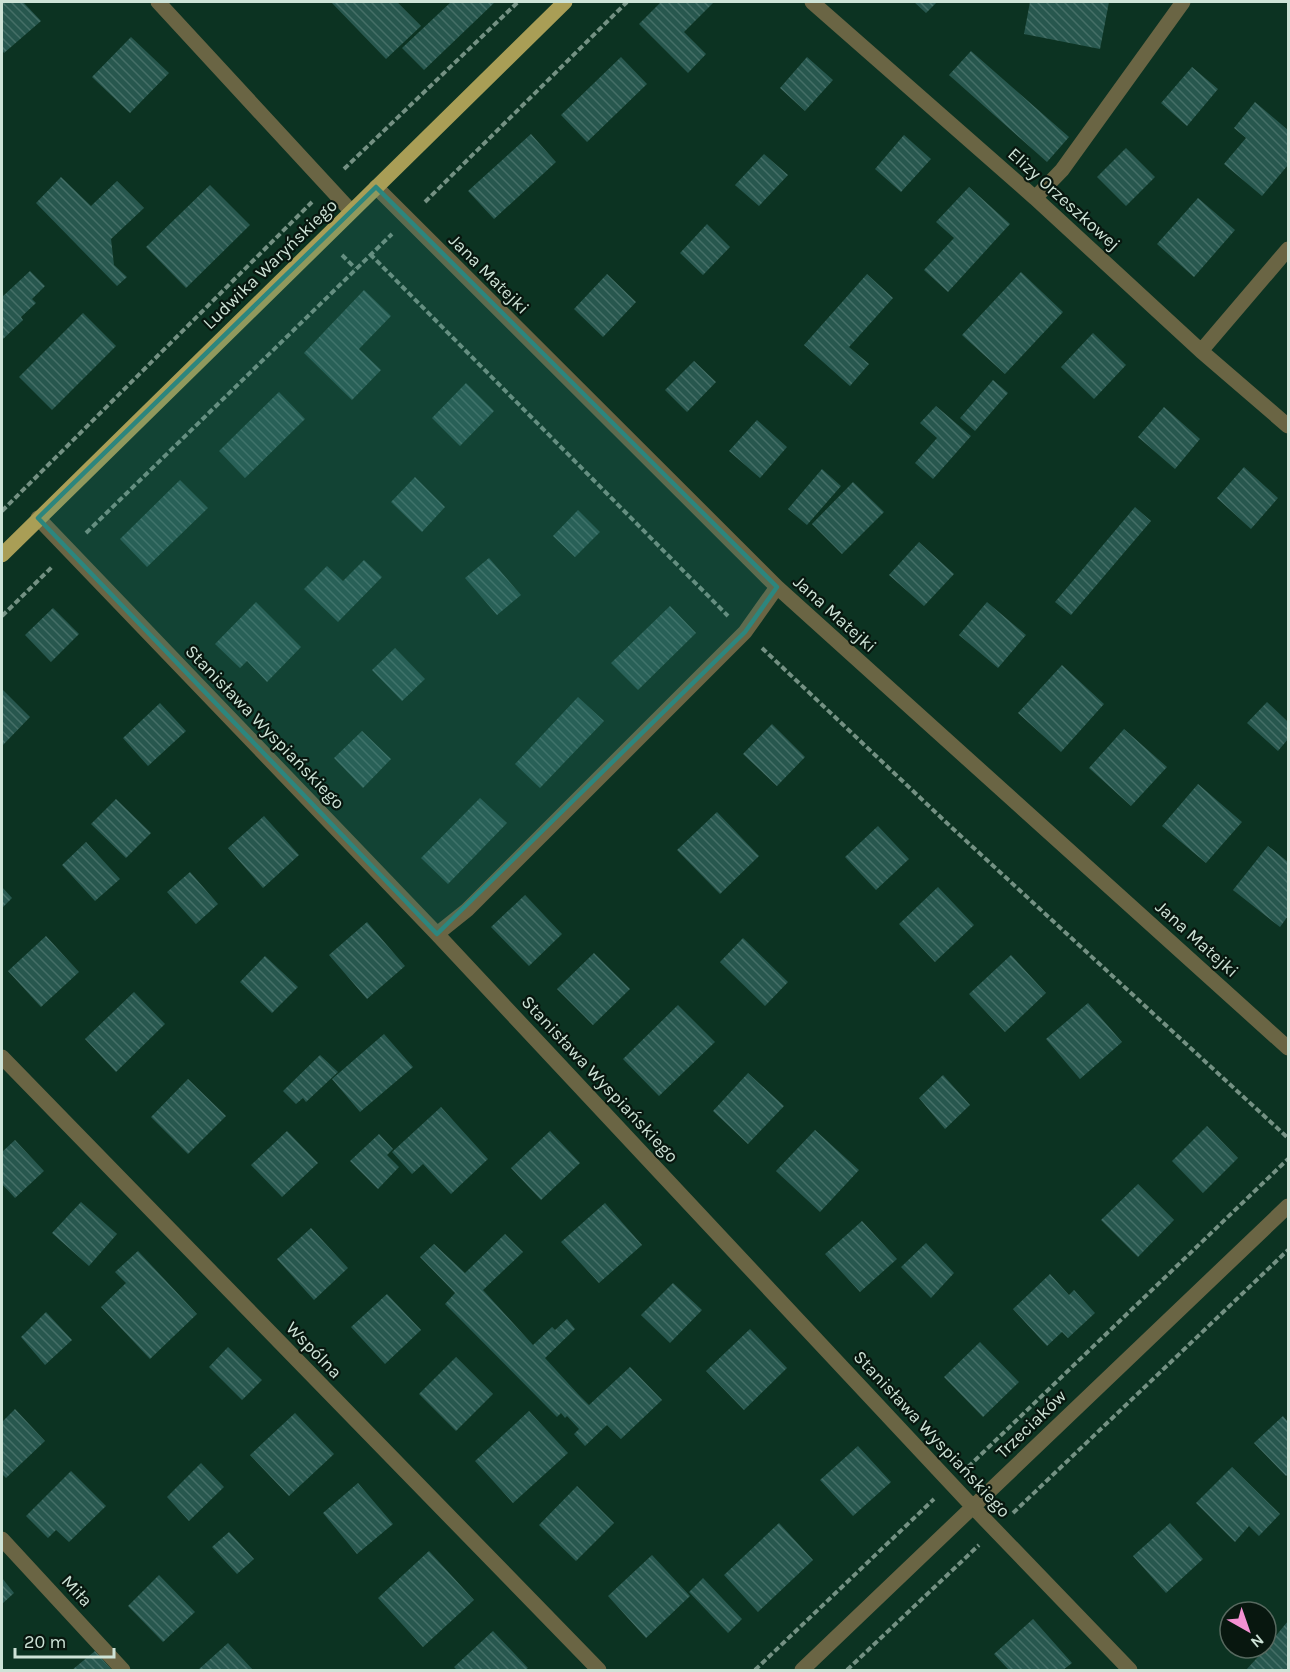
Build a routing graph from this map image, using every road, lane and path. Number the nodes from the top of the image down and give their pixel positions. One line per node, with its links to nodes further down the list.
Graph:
1 (158, 2): 7 (street)
2 (518, 2): 7 (path)
3 (565, 2): 8 (main road, Ludwika Waryńskiego)
4 (627, 2): 11 (path)
5 (812, 2): 9 (street, Elizy Orzeszkowej)
6 (1183, 2): 9 (street)
7 (327, 185): 10 (street); 16 (path)
8 (376, 187): 10 (main road, Ludwika Waryńskiego); 11 (street, Jana Matejki)
9 (1035, 198): 14 (street, Elizy Orzeszkowej)
10 (351, 211): 17 (main road, Ludwika Waryńskiego)
11 (407, 220): 13 (path); 20 (street, Jana Matejki)
12 (1288, 249): 14 (street)
13 (370, 254): 18 (path); 22 (path)
14 (1201, 351): 15 (street, Elizy Orzeszkowej)
15 (1288, 426)
16 (2, 511)
17 (38, 518): 18 (street, Stanisława Wyspiańskiego); 19 (main road, Ludwika Waryńskiego)
18 (69, 551): 21 (path); 23 (street, Stanisława Wyspiańskiego)
19 (2, 555)
20 (777, 587): 22 (street); 24 (street, Jana Matejki)
21 (2, 616)
22 (745, 632): 23 (street); 26 (path)
23 (437, 934): 30 (street, Stanisława Wyspiańskiego)
24 (1288, 1048)
25 (2, 1057): 35 (street, Wspólna)
26 (1288, 1138)
27 (1288, 1160): 30 (path)
28 (1288, 1206): 31 (street, Trzeciaków)
29 (1288, 1250): 32 (path)
30 (951, 1483): 31 (street, Stanisława Wyspiańskiego); 36 (path)
31 (973, 1507): 32 (street, Stanisława Wyspiańskiego); 37 (street, Trzeciaków)
32 (995, 1530): 38 (path); 39 (street, Stanisława Wyspiańskiego)
33 (2, 1539): 34 (street, Miła)
34 (123, 1671)
35 (598, 1671)
36 (755, 1671)
37 (802, 1671)
38 (847, 1671)
39 (1130, 1671)

